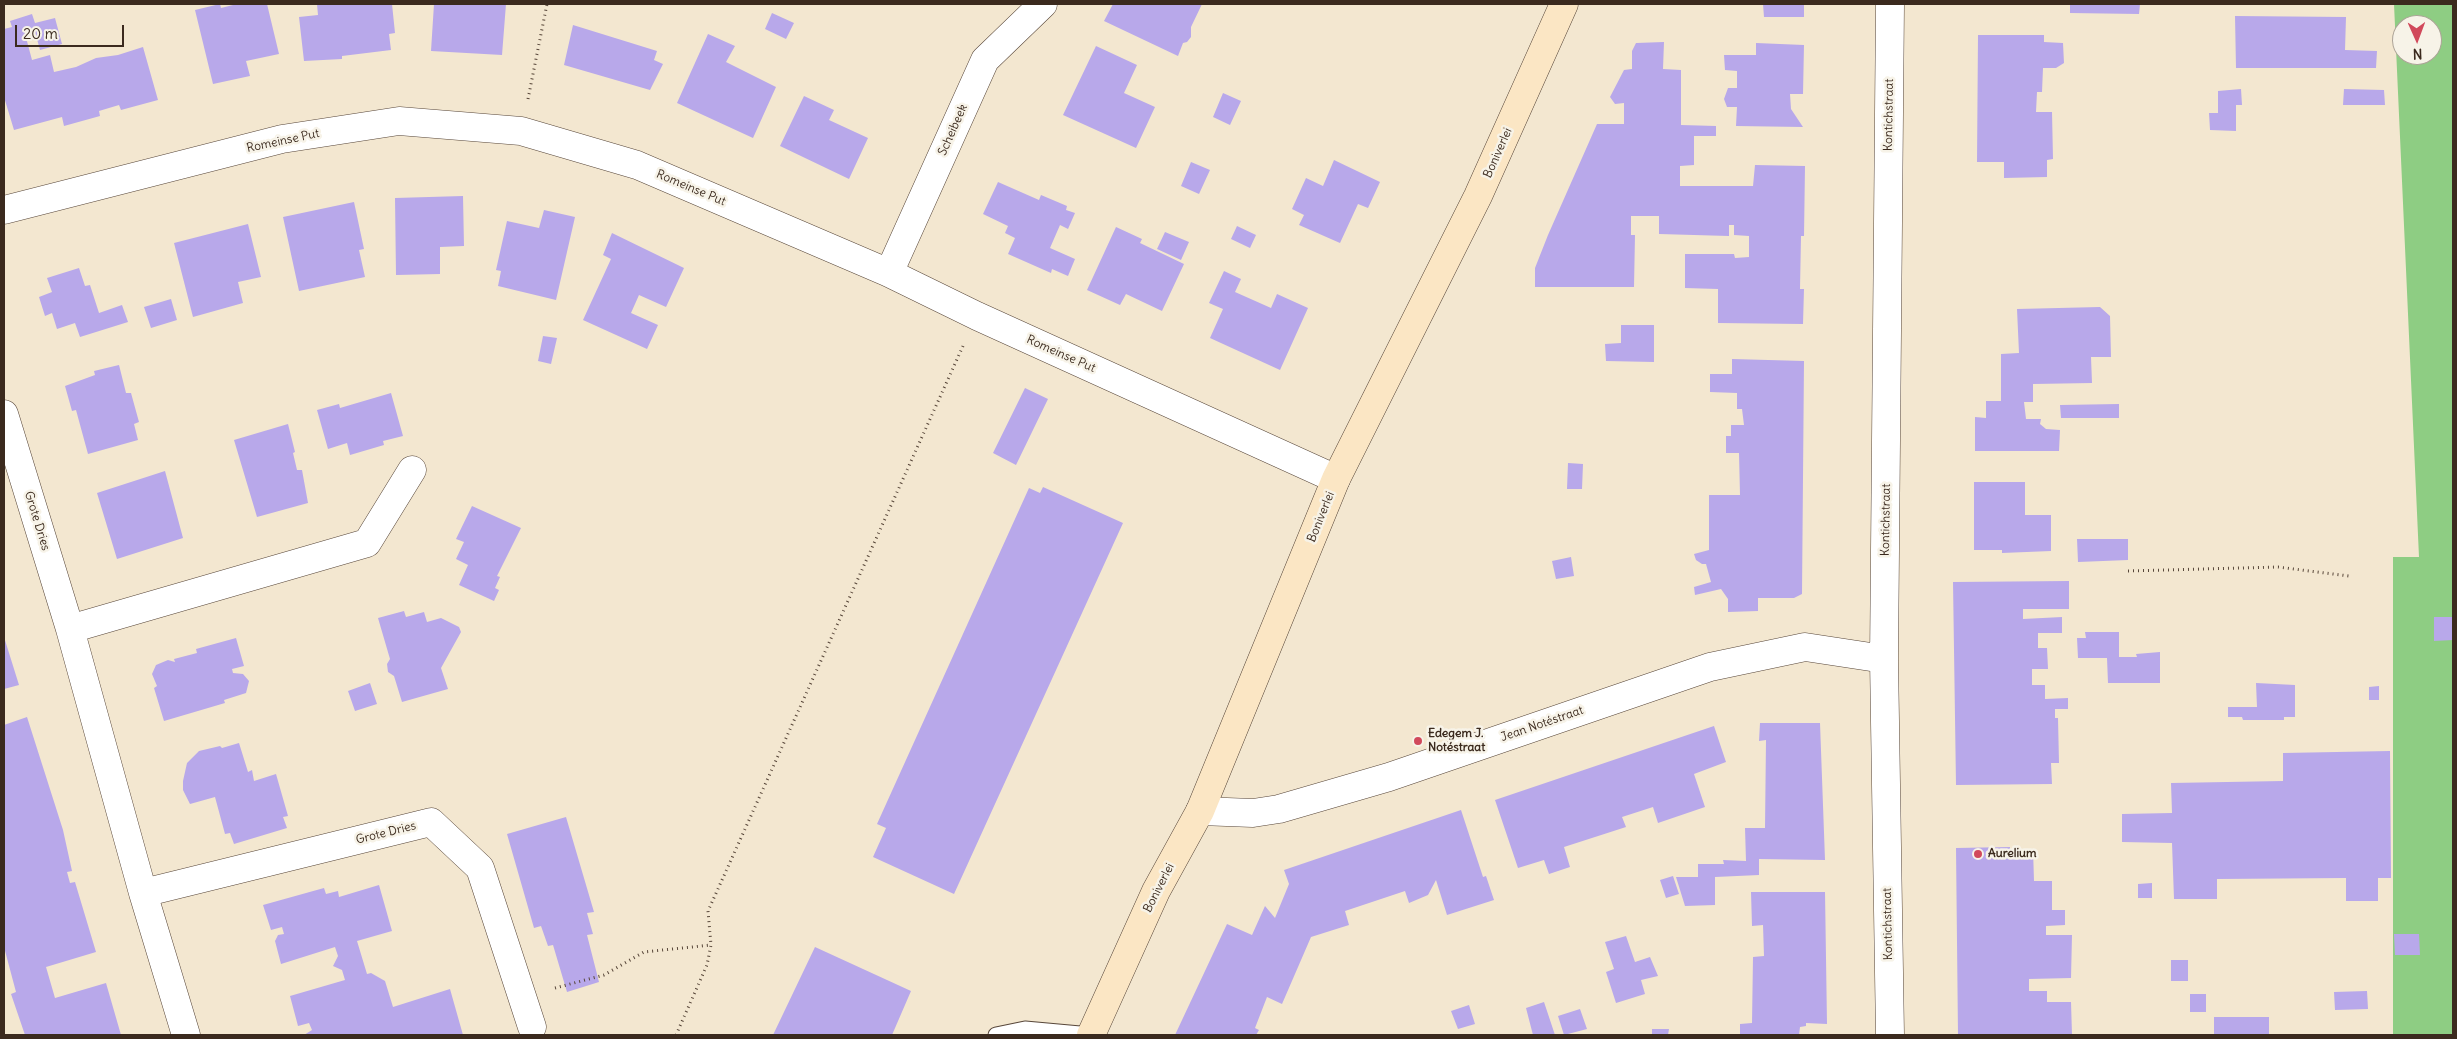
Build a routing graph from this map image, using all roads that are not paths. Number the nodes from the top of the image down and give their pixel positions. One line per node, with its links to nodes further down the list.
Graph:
1 (1043, 4): 5 (street, Scheibeek)
2 (1564, 4): 8 (main road, Boniverlei)
3 (1890, 4): 10 (street, Kontichstraat)
4 (4, 210): 5 (street, Romeinse Put)
5 (889, 274): 8 (street, Romeinse Put)
6 (4, 414): 9 (street, Grote Dries)
7 (412, 470): 9 (street)
8 (1336, 479): 11 (main road, Boniverlei)
9 (70, 629): 12 (street, Grote Dries)
10 (1884, 659): 11 (street, Jean Notéstraat); 17 (street, Kontichstraat)
11 (1200, 811): 16 (main road, Boniverlei)
12 (143, 894): 13 (street, Grote Dries); 14 (street, Grote Dries)
13 (532, 1026)
14 (186, 1035)
15 (996, 1035): 16 (lane)
16 (1091, 1035)
17 (1890, 1035)

